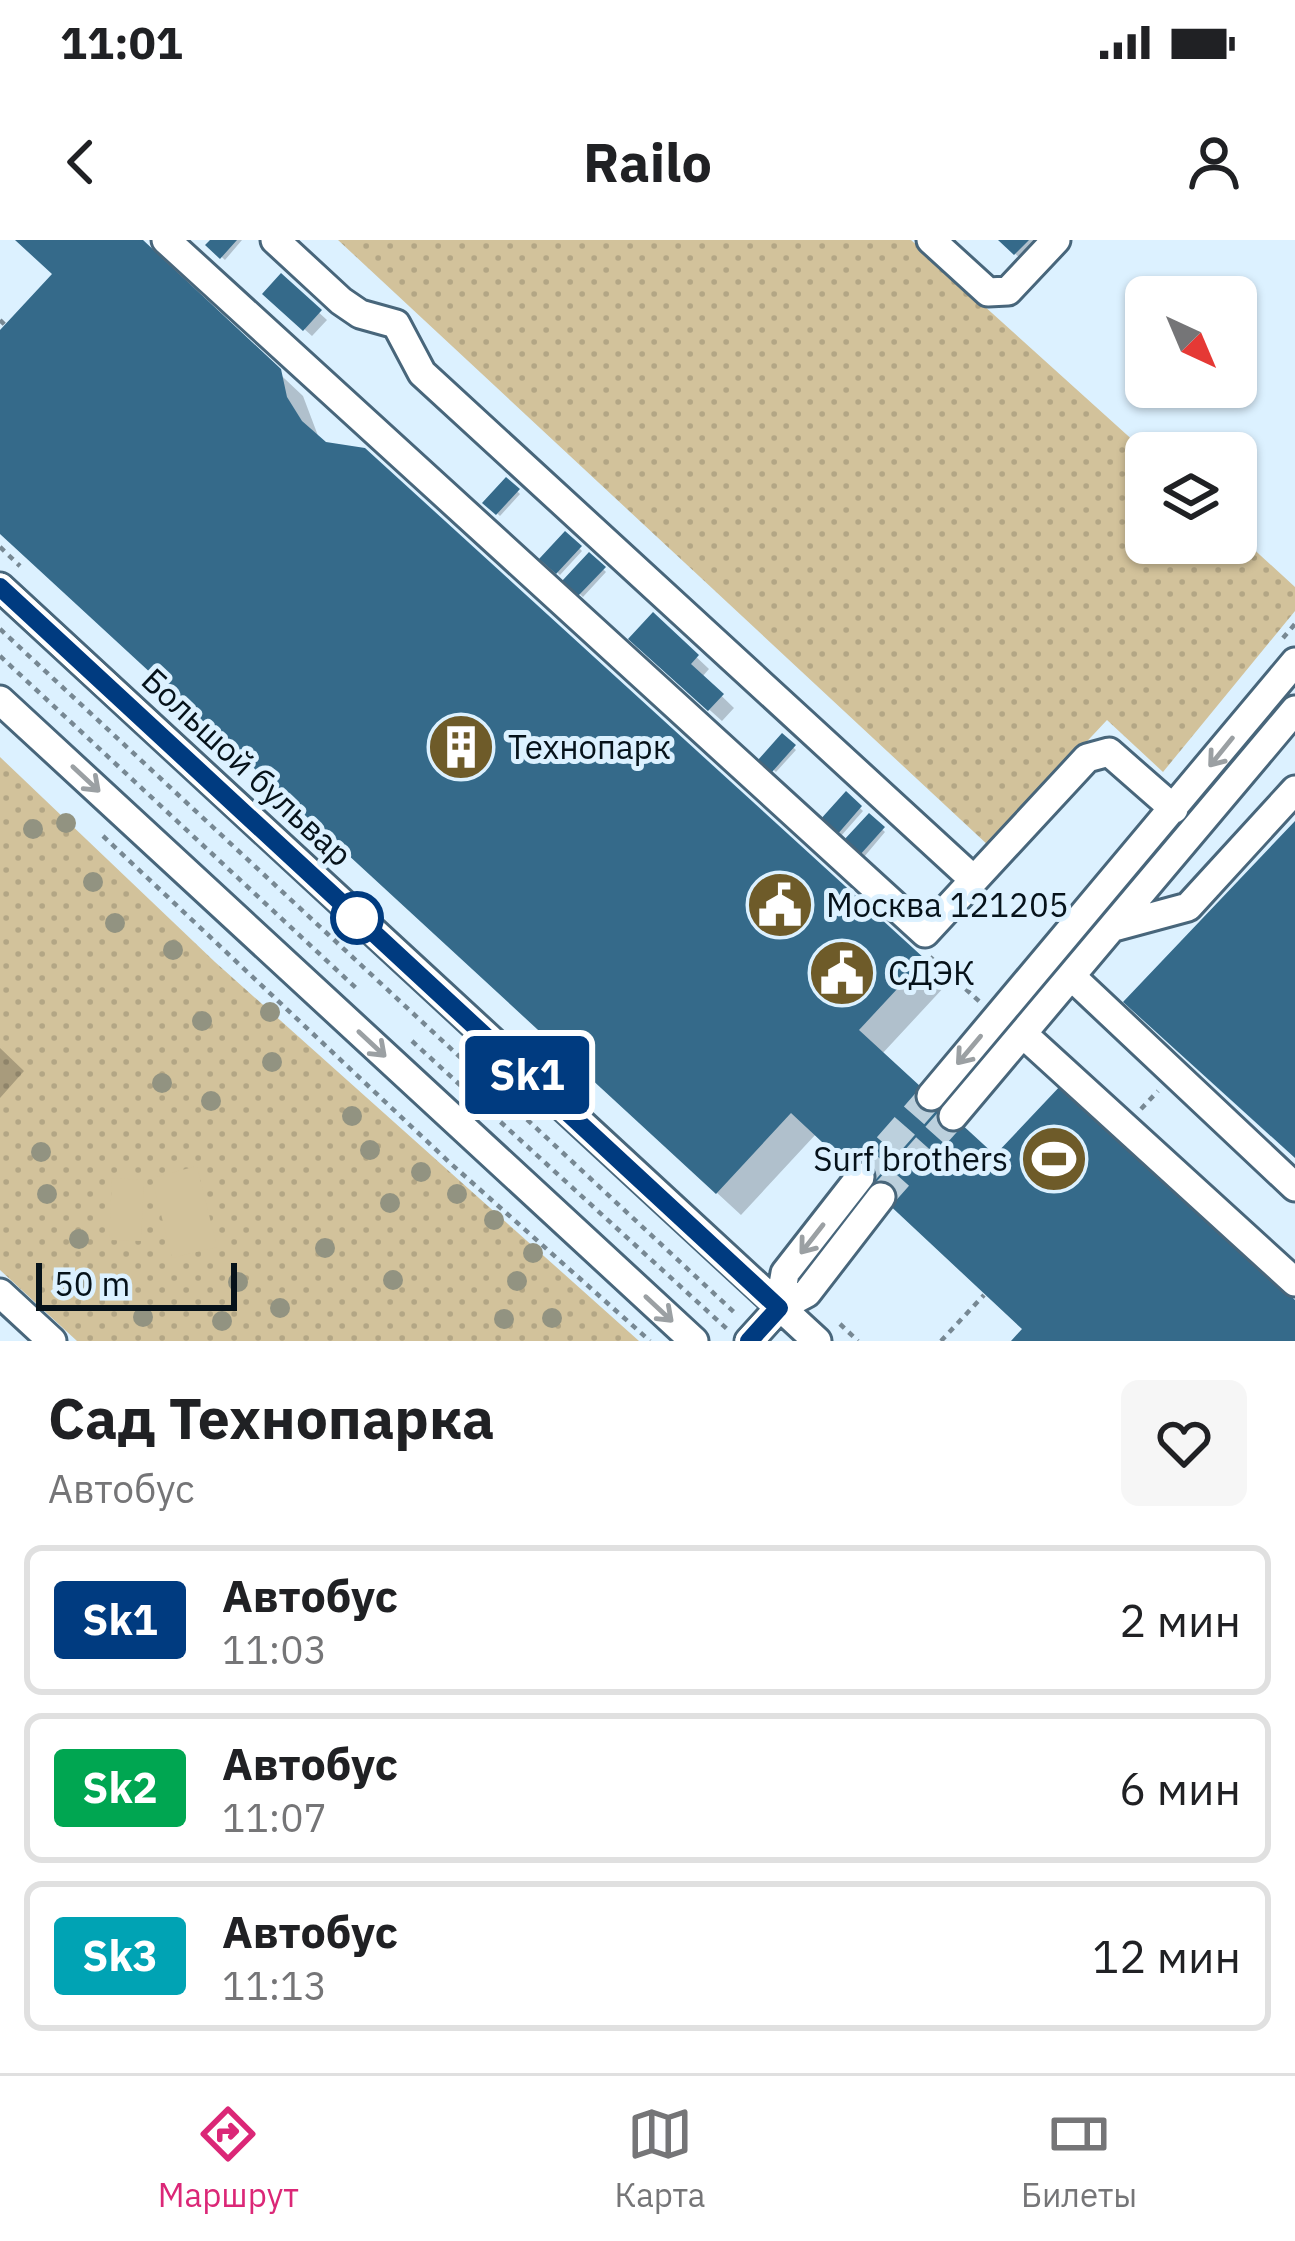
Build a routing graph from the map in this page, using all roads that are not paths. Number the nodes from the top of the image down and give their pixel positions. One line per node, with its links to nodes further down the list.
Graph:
1 (166, 240): 11 (street)
2 (274, 240): 11 (street)
3 (932, 240): 4 (street)
4 (1056, 240)
5 (0, 587): 21 (street, Большой бульвар)
6 (1295, 662): 10 (street, one-way to 10)
7 (0, 700): 23 (street, one-way to 23)
8 (1295, 710): 12 (street)
9 (1295, 790): 12 (street)
10 (1174, 809): 11 (street); 15 (street, one-way to 15)
11 (974, 880)
12 (1114, 927): 13 (street)
13 (1071, 976): 14 (street); 18 (street)
14 (1024, 1034): 16 (street); 19 (street)
15 (931, 1096)
16 (952, 1116)
17 (871, 1187): 21 (street)
18 (1295, 1187)
19 (1295, 1282)
20 (0, 1293): 24 (street)
21 (779, 1308): 22 (street); 25 (street, Большой бульвар)
22 (746, 1335)
23 (692, 1340)
24 (52, 1341)
25 (817, 1341)

